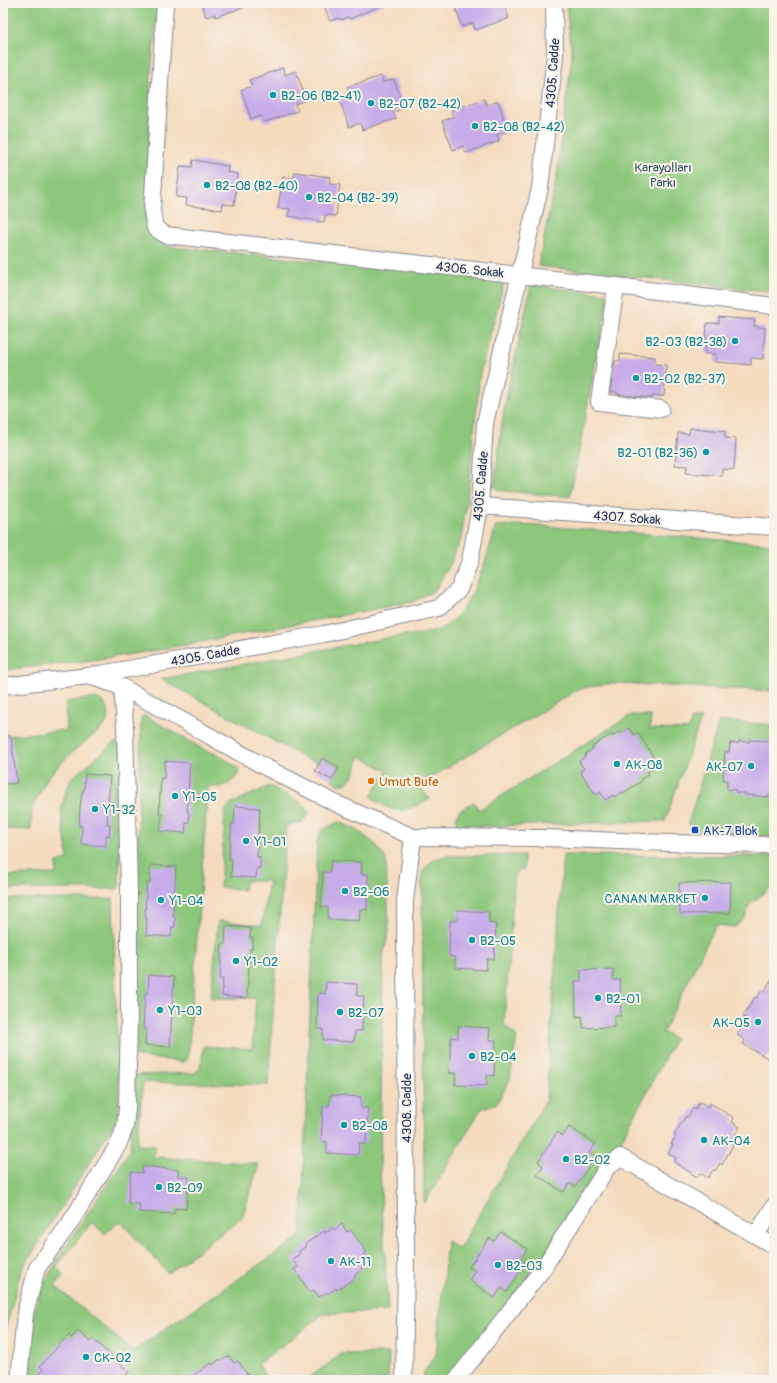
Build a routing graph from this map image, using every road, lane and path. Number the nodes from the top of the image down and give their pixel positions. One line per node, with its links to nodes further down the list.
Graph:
1 (165, 3): 3 (street, 4306. Sokak)
2 (554, 3): 3 (street, 4305. Cadde)
3 (519, 275): 4 (street, 4306. Sokak); 7 (street, 4305. Cadde)
4 (616, 286): 5 (street, 4306. Sokak); 6 (street)
5 (774, 306)
6 (661, 409)
7 (480, 506): 8 (street, 4307. Sokak); 9 (street, 4305. Cadde)
8 (774, 527)
9 (89, 676): 10 (street, 4305. Cadde); 11 (street)
10 (3, 686)
11 (122, 687): 12 (street); 17 (street)
12 (413, 837): 13 (street); 18 (street, 4308. Cadde)
13 (774, 845)
14 (774, 1206): 15 (street)
15 (756, 1235): 16 (street); 19 (street)
16 (774, 1246)
17 (19, 1380)
18 (404, 1380)
19 (456, 1380)

